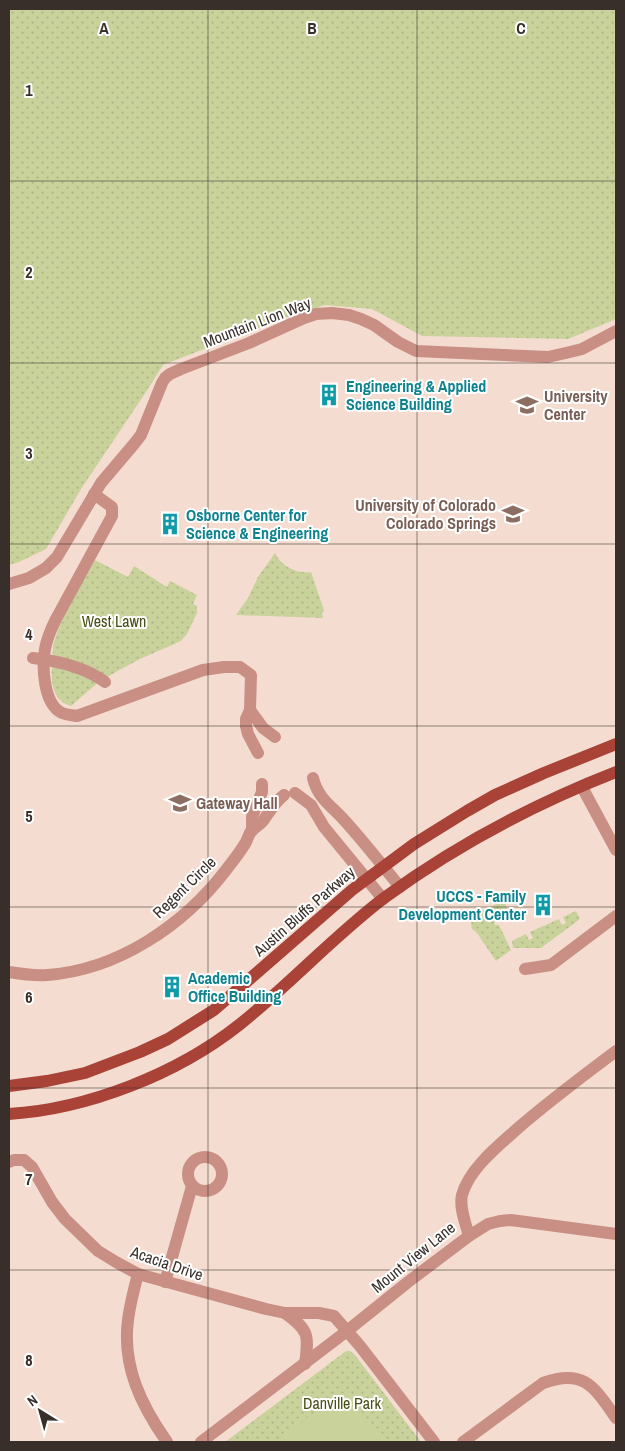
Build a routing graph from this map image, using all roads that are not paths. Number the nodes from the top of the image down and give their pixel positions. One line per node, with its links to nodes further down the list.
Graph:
1 (616, 331): 2 (street, Mountain Lion Way)
2 (94, 494): 3 (street, Mountain Lion Way); 4 (street)
3 (9, 584)
4 (39, 659): 5 (street); 6 (street)
5 (105, 682)
6 (250, 710): 7 (street); 9 (street)
7 (275, 737)
8 (616, 744): 16 (main road, Austin Bluffs Parkway)
9 (258, 753)
10 (616, 772): 13 (main road)
11 (313, 778): 16 (street)
12 (262, 784): 14 (street, Regent Circle)
13 (582, 786): 15 (street); 18 (main road)
14 (252, 831): 17 (street, Regent Circle); 22 (street, Regent Circle)
15 (616, 850)
16 (383, 866): 17 (main road, Austin Bluffs Parkway); 18 (street)
17 (367, 878): 19 (street, Regent Circle); 24 (main road, Austin Bluffs Parkway)
18 (400, 887): 19 (main road)
19 (383, 899): 25 (main road)
20 (616, 916): 21 (street)
21 (524, 969)
22 (9, 972)
23 (616, 1051): 29 (street, Mount View Lane)
24 (9, 1086)
25 (9, 1114)
26 (9, 1162): 30 (street, Acacia Drive)
27 (192, 1186): 31 (street)
28 (616, 1234): 29 (street)
29 (469, 1236): 33 (street, Mount View Lane)
30 (138, 1274): 31 (street, Acacia Drive); 36 (street)
31 (165, 1282): 32 (street, Acacia Drive)
32 (285, 1313): 33 (street, Acacia Drive); 34 (street, Acacia Drive)
33 (348, 1331): 34 (street, Mount View Lane); 38 (street, Acacia Drive)
34 (305, 1364): 37 (street, Mount View Lane)
35 (616, 1418): 39 (street)
36 (167, 1442)
37 (201, 1442)
38 (434, 1442)
39 (463, 1442)

